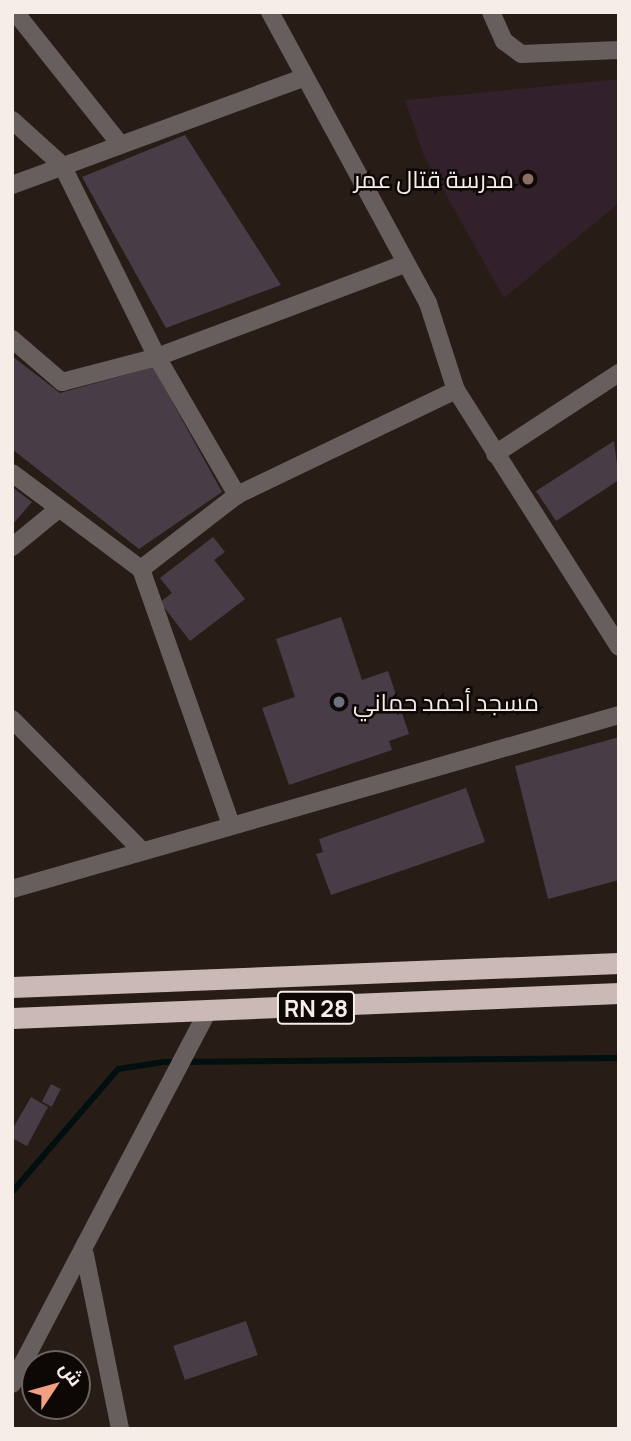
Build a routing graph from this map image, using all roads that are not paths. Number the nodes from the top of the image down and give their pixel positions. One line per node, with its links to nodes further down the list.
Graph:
1 (15, 12): 7 (street)
2 (270, 12): 5 (street)
3 (491, 12): 4 (street)
4 (619, 50)
5 (305, 77): 7 (street); 10 (street)
6 (12, 120): 8 (street)
7 (120, 144): 8 (street)
8 (62, 165): 9 (street); 12 (street)
9 (12, 185)
10 (405, 264): 12 (street); 14 (street)
11 (12, 339): 12 (street)
12 (157, 357): 17 (street)
13 (619, 373): 15 (street)
14 (457, 390): 15 (street); 17 (street)
15 (495, 454): 21 (street)
16 (12, 473): 18 (street)
17 (237, 495): 20 (street)
18 (57, 510): 19 (street); 20 (street)
19 (12, 547)
20 (141, 569): 24 (street)
21 (619, 647)
22 (619, 715): 24 (street)
23 (12, 719): 25 (street)
24 (231, 824): 25 (street)
25 (141, 850): 26 (street)
26 (12, 889)
27 (619, 963): 28 (highway, RN 28)
28 (12, 987)
29 (619, 993): 30 (highway, RN 28)
30 (208, 1011): 31 (highway, RN 28); 32 (street)
31 (12, 1018)
32 (85, 1255): 33 (street); 34 (street)
33 (12, 1384)
34 (120, 1429)

